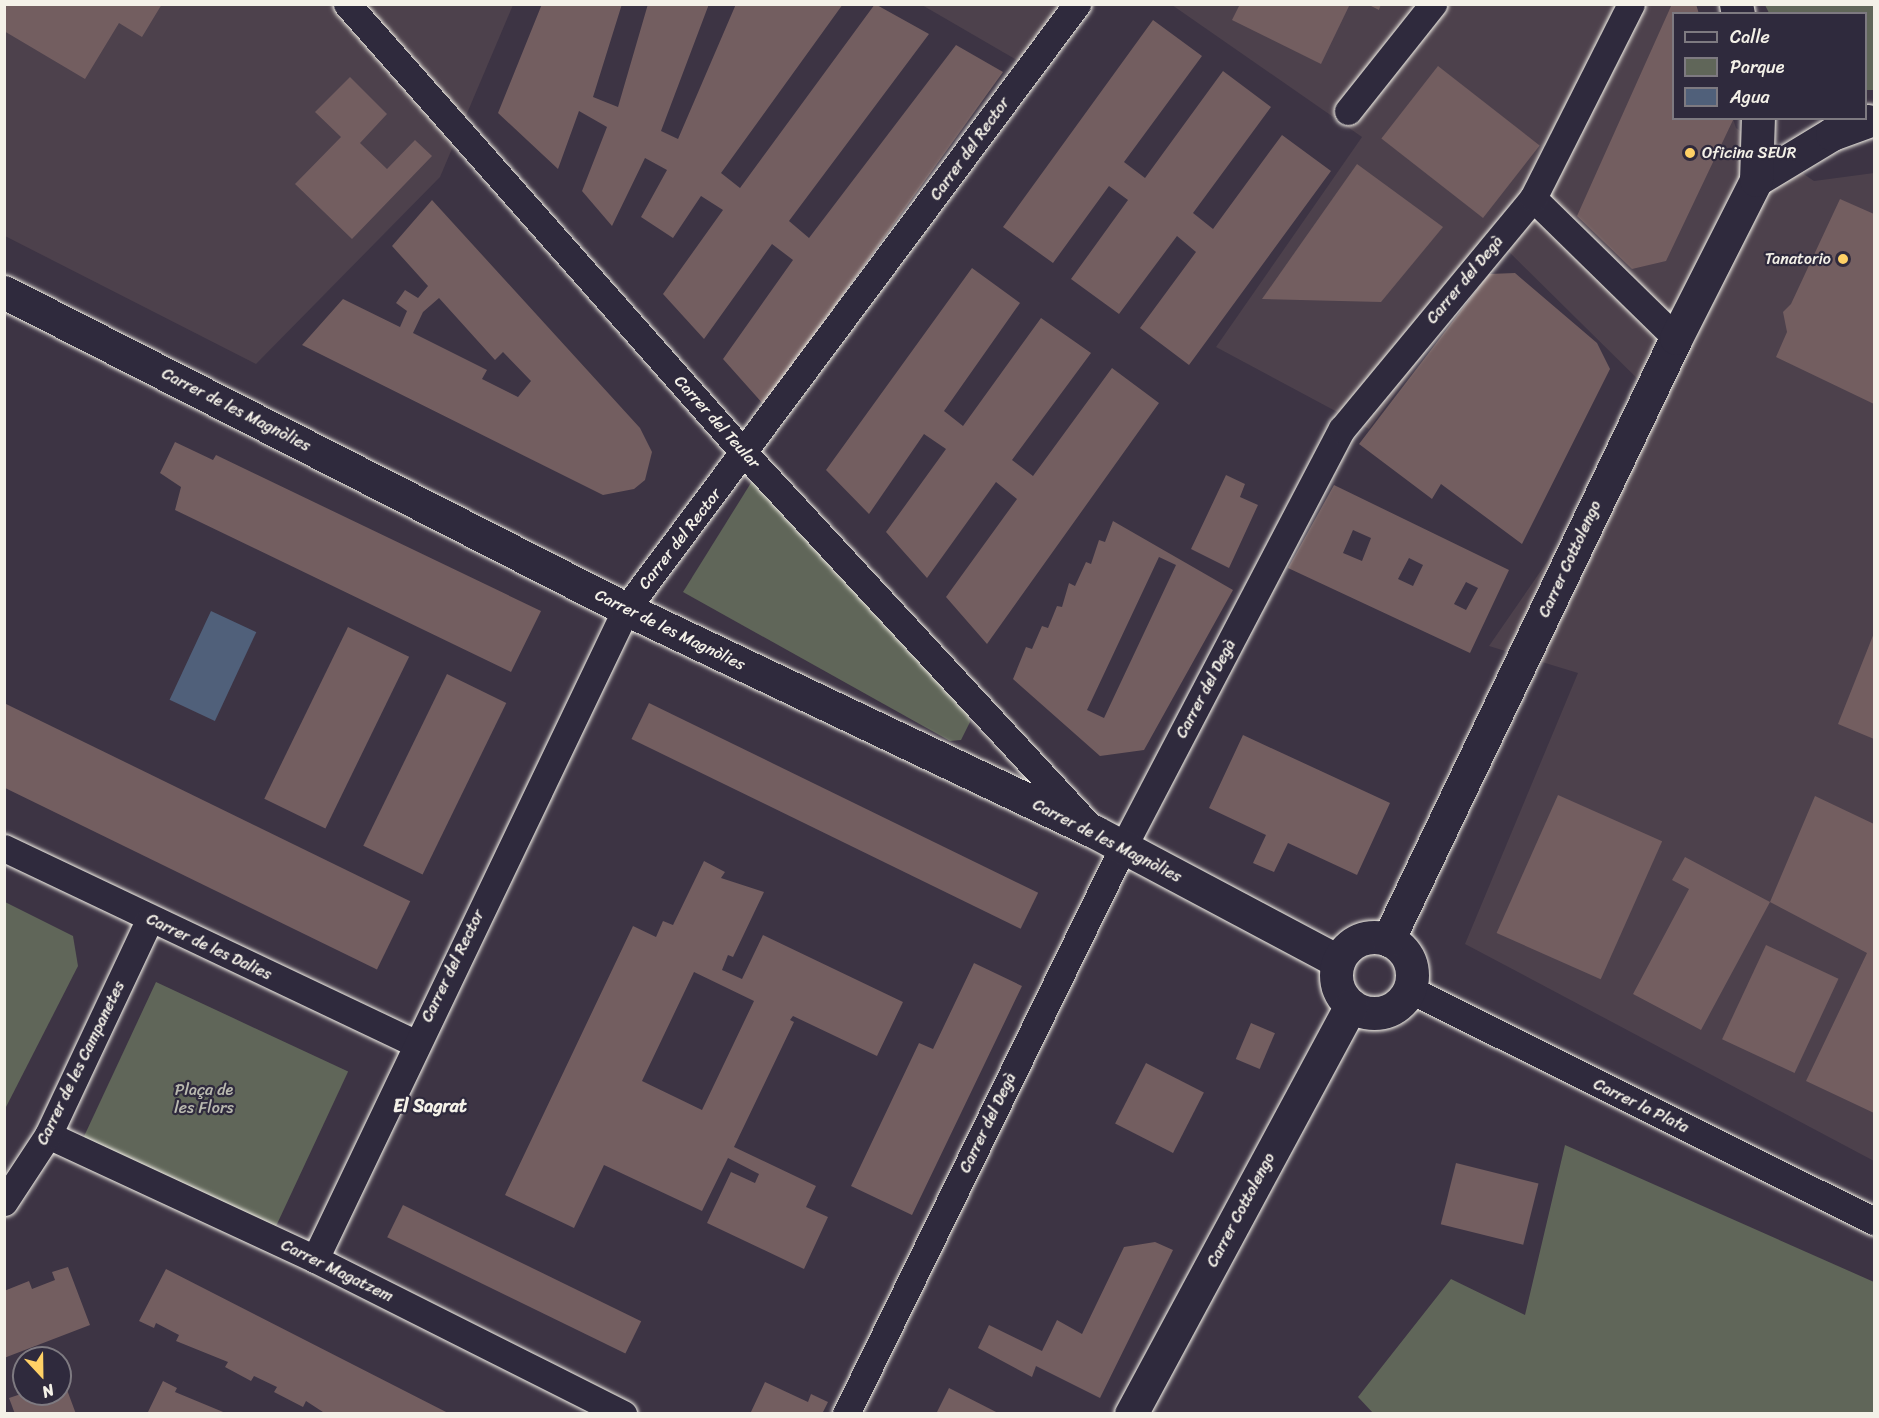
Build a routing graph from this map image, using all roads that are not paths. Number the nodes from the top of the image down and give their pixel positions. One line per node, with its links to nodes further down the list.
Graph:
1 (347, 4): 12 (street, Carrer del Teular)
2 (1077, 4): 12 (street, Carrer del Rector)
3 (1433, 4): 5 (street)
4 (1631, 4): 9 (street, Carrer del Degà)
5 (1348, 111)
6 (1758, 120): 8 (street)
7 (1862, 120): 8 (street)
8 (1756, 180): 11 (street, Carrer Cottolengo)
9 (1533, 198): 11 (street); 16 (street, Carrer del Degà)
10 (4, 292): 13 (street, Carrer de les Magnòlies)
11 (1676, 338): 18 (street, Carrer Cottolengo)
12 (745, 454): 13 (street, Carrer del Rector); 14 (street, Carrer del Teular)
13 (626, 609): 14 (street, Carrer de les Magnòlies); 22 (street, Carrer del Rector)
14 (1095, 832): 16 (street, Carrer de les Magnòlies)
15 (4, 848): 17 (street, Carrer de les Dalies)
16 (1122, 849): 19 (street, Carrer de les Magnòlies); 28 (street, Carrer del Degà)
17 (149, 920): 22 (street, Carrer de les Dalies); 23 (street, Carrer de les Campanetes)
18 (1388, 940): 19 (street); 20 (street)
19 (1338, 961): 21 (street)
20 (1409, 989): 21 (street); 25 (street, Carrer la Plata)
21 (1351, 1006): 29 (street, Carrer Cottolengo)
22 (415, 1043): 26 (street, Carrer del Rector)
23 (48, 1135): 24 (street, Carrer de les Campanetes); 26 (street, Carrer Magatzem)
24 (4, 1202)
25 (1875, 1221)
26 (315, 1259): 27 (street, Carrer Magatzem)
27 (623, 1413)
28 (846, 1413)
29 (1131, 1413)

